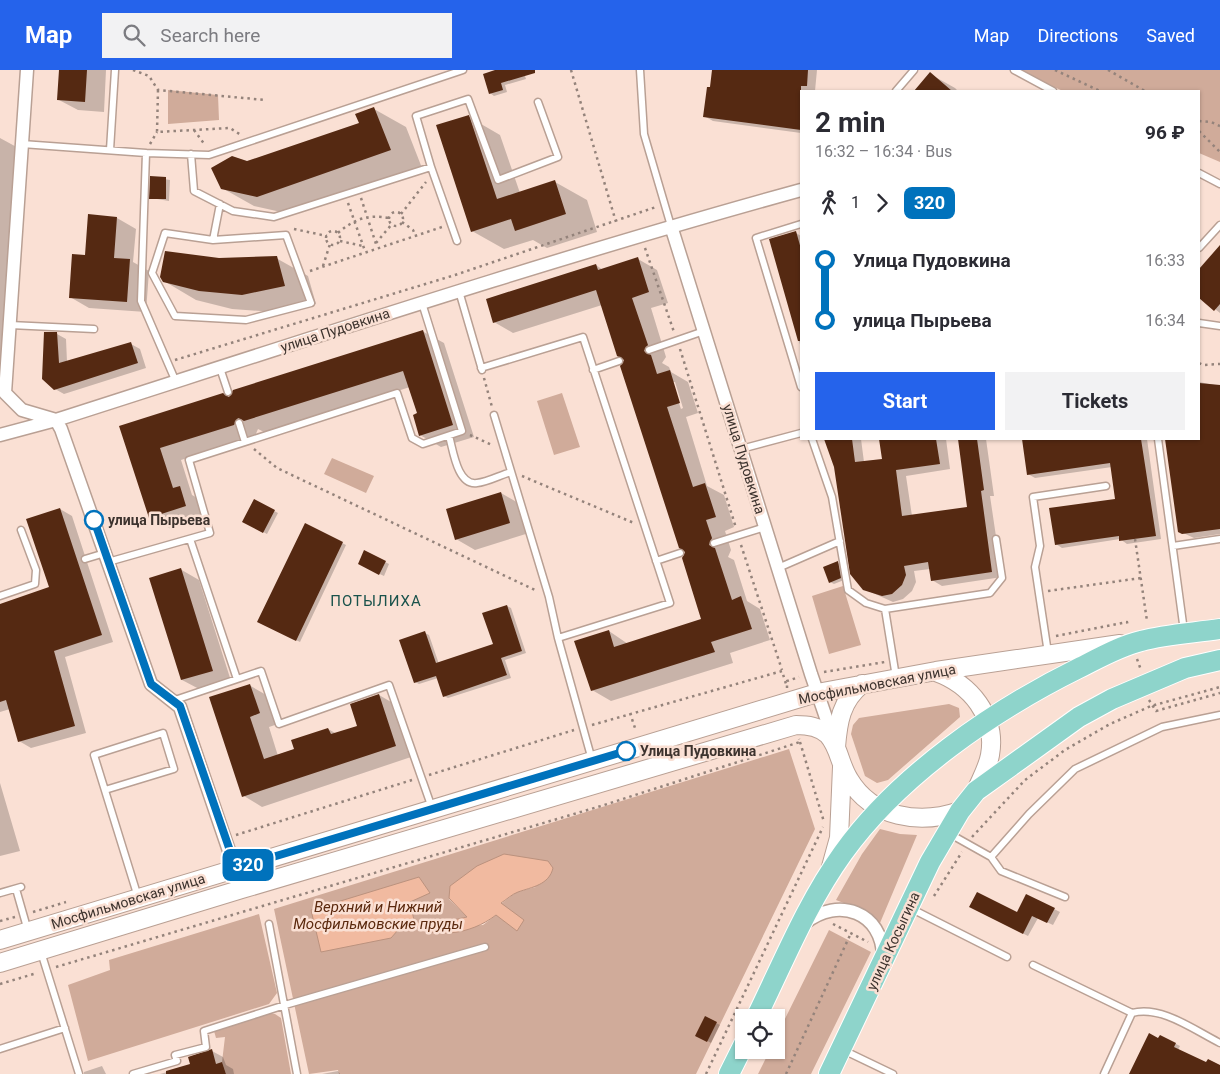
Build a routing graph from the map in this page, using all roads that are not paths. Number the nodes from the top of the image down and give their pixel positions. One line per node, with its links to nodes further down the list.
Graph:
1 (27, 70): 10 (street)
2 (115, 70): 11 (lane)
3 (463, 70): 13 (lane)
4 (640, 70): 21 (lane)
5 (914, 70): 7 (lane)
6 (1014, 70): 8 (lane)
7 (897, 90)
8 (1050, 90)
9 (538, 102): 14 (lane)
10 (22, 144): 11 (lane); 28 (street)
11 (110, 150): 12 (lane)
12 (146, 153): 13 (lane); 37 (lane)
13 (191, 154): 18 (lane)
14 (431, 167): 18 (lane); 23 (lane)
15 (1200, 174): 16 (lane)
16 (1220, 184)
17 (800, 190): 21 (street, улица Пудовкина)
18 (220, 204): 22 (lane)
19 (800, 224): 38 (lane)
20 (1220, 225): 24 (lane)
21 (671, 226): 25 (street, улица Пудовкина); 31 (street, улица Пудовкина)
22 (213, 240): 22 (lane)
23 (457, 241)
24 (1200, 247)
25 (459, 290): 26 (street, улица Пудовкина); 35 (lane)
26 (422, 302): 34 (street, улица Пудовкина); 45 (lane)
27 (1200, 323): 29 (lane)
28 (10, 325): 30 (lane); 36 (street)
29 (1220, 326)
30 (94, 328)
31 (704, 331): 32 (lane); 49 (street, улица Пудовкина)
32 (649, 350)
33 (619, 361): 35 (lane)
34 (220, 368): 37 (street, улица Пудовкина); 39 (lane)
35 (593, 370): 63 (lane)
36 (3, 377): 41 (street)
37 (176, 382): 41 (street, улица Пудовкина)
38 (800, 384)
39 (228, 392)
40 (494, 415): 50 (lane)
41 (56, 420): 44 (street, улица Пудовкина); 61 (street)
42 (239, 423): 48 (lane)
43 (800, 433): 49 (lane)
44 (0, 435)
45 (449, 436): 48 (lane); 50 (lane)
46 (812, 440): 57 (lane)
47 (1158, 440): 59 (lane)
48 (245, 442): 54 (lane)
49 (741, 449): 52 (street, улица Пудовкина)
50 (511, 472): 68 (lane)
51 (1106, 486): 70 (lane)
52 (765, 527): 58 (lane); 64 (street, улица Пудовкина)
53 (21, 530): 65 (lane)
54 (190, 539): 61 (lane); 74 (lane)
55 (1220, 539): 59 (lane)
56 (996, 540): 66 (lane)
57 (840, 541): 64 (lane); 66 (lane)
58 (714, 543)
59 (1173, 546): 67 (lane)
60 (680, 553): 63 (lane)
61 (106, 557): 62 (lane); 77 (street)
62 (85, 559)
63 (656, 561): 68 (lane)
64 (778, 568): 76 (street, улица Пудовкина)
65 (0, 596)
66 (886, 609): 73 (lane)
67 (1205, 631): 69 (main road, Мосфильмовская улица); 71 (main road)
68 (558, 638): 81 (lane)
69 (1133, 638): 70 (main road, Мосфильмовская улица); 79 (main road)
70 (1048, 655): 72 (main road, Мосфильмовская улица)
71 (1214, 662): 84 (main road, улица Косыгина)
72 (936, 672): 73 (main road, Мосфильмовская улица); 79 (main road, улица Косыгина)
73 (896, 678): 75 (main road, Мосфильмовская улица)
74 (237, 679): 77 (lane); 85 (lane)
75 (862, 684): 76 (main road, Мосфильмовская улица); 80 (main road)
76 (817, 693): 80 (street, улица Пудовкина); 81 (main road, Мосфильмовская улица)
77 (172, 701): 90 (street)
78 (1220, 715): 89 (lane)
79 (987, 720): 84 (main road, улица Косыгина); 86 (main road)
80 (836, 747): 82 (main road); 92 (main road, Мосфильмовская улица)
81 (593, 761): 85 (main road, Мосфильмовская улица)
82 (842, 766): 86 (main road); 91 (main road)
83 (105, 790): 83 (lane); 95 (lane)
84 (976, 791): 87 (main road, улица Косыгина)
85 (433, 809): 90 (main road, Мосфильмовская улица)
86 (881, 809): 87 (main road); 91 (main road)
87 (960, 811): 88 (main road, улица Косыгина)
88 (947, 832): 89 (lane); 96 (main road, улица Косыгина)
89 (991, 857): 94 (lane)
90 (236, 868): 92 (street); 95 (main road, Мосфильмовская улица)
91 (828, 876): 98 (main road)
92 (242, 888): 102 (main road, Мосфильмовская улица)
93 (0, 893): 99 (lane)
94 (1065, 897)
95 (138, 898): 99 (main road, Мосфильмовская улица)
96 (909, 907): 103 (lane); 105 (main road, улица Косыгина)
97 (269, 924): 107 (lane)
98 (801, 926): 105 (street); 108 (main road)
99 (28, 932): 100 (main road, Мосфильмовская улица)
100 (0, 940)
101 (485, 947): 107 (lane)
102 (40, 951): 104 (main road, Мосфильмовская улица); 110 (lane)
103 (1007, 957)
104 (0, 963)
105 (883, 964): 113 (main road, улица Косыгина)
106 (1033, 965): 109 (lane)
107 (285, 1005): 116 (lane); 117 (lane)
108 (760, 1009)
109 (1132, 1013): 111 (lane); 121 (lane)
110 (65, 1028): 112 (lane); 115 (lane)
111 (1220, 1043)
112 (0, 1049)
113 (841, 1049): 119 (main road, улица Косыгина); 120 (lane)
114 (736, 1059): 118 (main road)
115 (79, 1074)
116 (133, 1074)
117 (297, 1074)
118 (729, 1074)
119 (829, 1074)
120 (893, 1074)
121 (1104, 1074)

